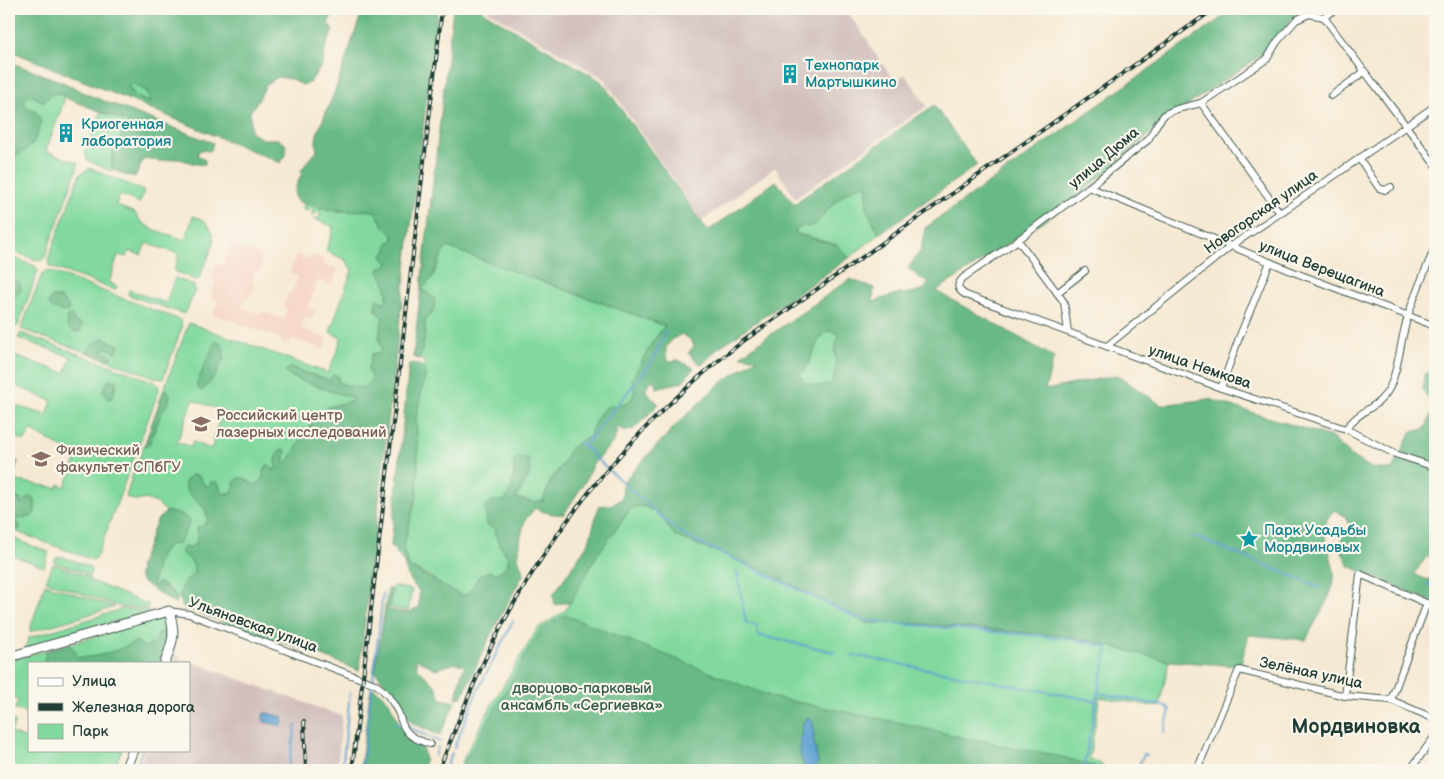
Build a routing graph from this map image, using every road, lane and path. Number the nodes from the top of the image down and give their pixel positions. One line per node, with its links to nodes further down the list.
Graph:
1 (1336, 9): 2 (street)
2 (1324, 17): 3 (street); 5 (street, улица Дюма)
3 (1364, 72): 4 (street); 7 (street)
4 (1331, 96)
5 (1201, 103): 10 (street, улица Дюма); 12 (street)
6 (1435, 106): 7 (street, Новогорская улица)
7 (1406, 125): 8 (street, Новогорская улица); 9 (street)
8 (1359, 158): 11 (street); 12 (street, Новогорская улица)
9 (1435, 166)
10 (1089, 187): 13 (street, улица Дюма); 14 (street, улица Верещагина)
11 (1391, 187)
12 (1280, 213): 14 (street, Новогорская улица)
13 (1018, 240): 18 (street, улица Дюма); 19 (street)
14 (1231, 246): 16 (street, улица Верещагина); 23 (street, Новогорская улица)
15 (1435, 247): 20 (street)
16 (1270, 262): 20 (street, улица Верещагина); 24 (street)
17 (1085, 271): 19 (street)
18 (958, 287): 22 (street, улица Немкова)
19 (1057, 293): 22 (street)
20 (1408, 315): 21 (street, улица Верещагина); 25 (street)
21 (1435, 326)
22 (1068, 332): 23 (street, улица Немкова)
23 (1106, 346): 24 (street, улица Немкова)
24 (1221, 388): 25 (street, улица Немкова)
25 (1346, 429): 26 (street, улица Немкова)
26 (1435, 467)
27 (1426, 603): 28 (street); 32 (street); 33 (street)
28 (1435, 607)
29 (169, 611): 30 (street, Ульяновская улица); 31 (street); 36 (street, Ульяновская улица)
30 (9, 658)
31 (165, 662)
32 (1345, 696): 33 (street, Зелёная улица); 39 (street, Зелёная улица)
33 (1391, 700): 34 (street, Зелёная улица)
34 (1435, 719)
35 (1435, 736): 40 (street)
36 (430, 744)
37 (132, 752): 38 (street)
38 (125, 770)
39 (1197, 770)
40 (1410, 770)

